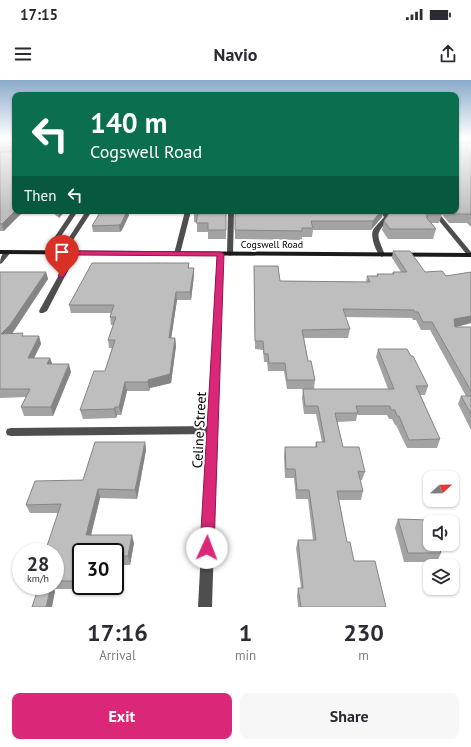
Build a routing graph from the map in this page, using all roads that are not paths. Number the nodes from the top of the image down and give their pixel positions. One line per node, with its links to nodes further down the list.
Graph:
1 (74, 214): 9 (street)
2 (87, 214): 10 (street)
3 (187, 214): 12 (street)
4 (231, 214): 13 (street, Celine Street)
5 (385, 214): 14 (street)
6 (436, 214): 15 (street)
7 (0, 252): 8 (street, Cogswell Road)
8 (8, 252): 9 (street, Cogswell Road); 16 (street)
9 (47, 253): 10 (street, Cogswell Road)
10 (62, 253): 11 (street, Cogswell Road)
11 (74, 253): 12 (street, Cogswell Road); 17 (street)
12 (177, 254): 13 (street, Cogswell Road)
13 (225, 254): 14 (street, Cogswell Road); 18 (street, Celine Street)
14 (382, 255): 15 (street, Cogswell Road)
15 (470, 255)
16 (0, 262)
17 (42, 311)
18 (213, 430): 19 (street); 20 (street, Celine Street)
19 (11, 432)
20 (205, 607)

